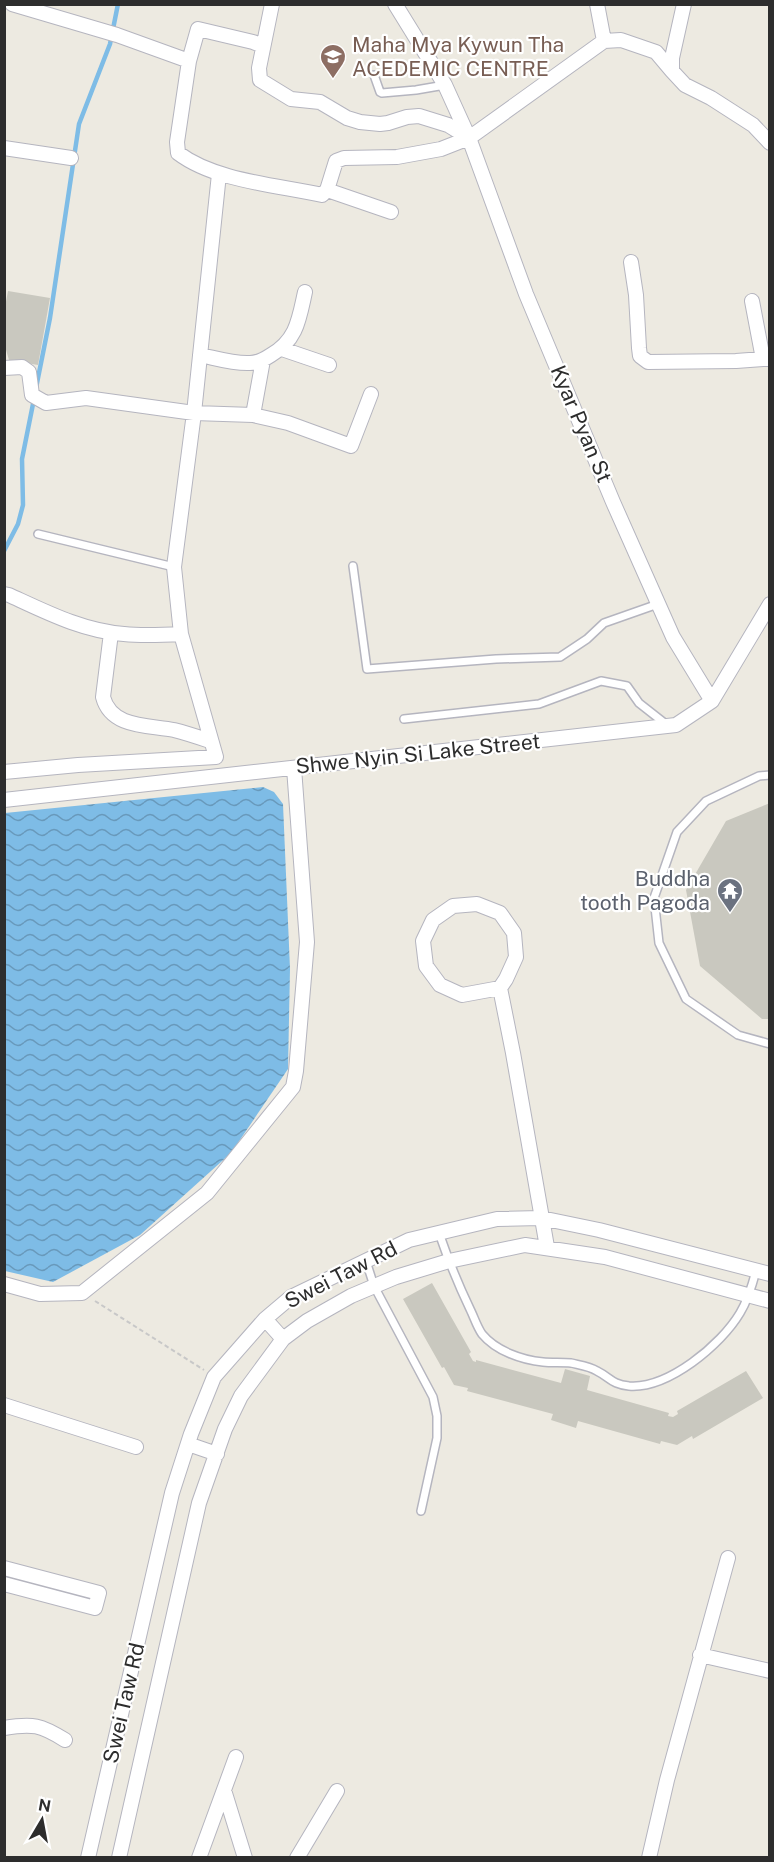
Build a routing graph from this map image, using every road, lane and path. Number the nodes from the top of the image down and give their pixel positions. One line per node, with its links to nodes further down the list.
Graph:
1 (12, 4): 8 (street)
2 (272, 4): 7 (street)
3 (395, 4): 11 (street, Kyar Pyan St)
4 (597, 4): 6 (street)
5 (684, 4): 9 (street)
6 (604, 41): 9 (street); 12 (street)
7 (263, 46): 8 (street); 12 (street)
8 (189, 61): 16 (street)
9 (672, 71): 13 (street)
10 (374, 75): 11 (lane)
11 (445, 85): 12 (street, Kyar Pyan St)
12 (469, 138): 17 (street); 35 (street, Kyar Pyan St)
13 (770, 143)
14 (4, 148): 15 (street)
15 (71, 158)
16 (219, 174): 17 (street); 23 (street)
17 (327, 190): 18 (street)
18 (391, 212)
19 (631, 262): 24 (street)
20 (304, 292): 22 (street)
21 (752, 301): 24 (street)
22 (282, 349): 25 (street); 26 (street)
23 (200, 355): 25 (street); 29 (street)
24 (766, 359)
25 (263, 360): 30 (street)
26 (329, 365)
27 (4, 368): 29 (street)
28 (371, 394): 30 (street)
29 (194, 413): 30 (street); 33 (street)
30 (253, 415)
31 (38, 534): 33 (lane)
32 (353, 566): 35 (lane)
33 (174, 567): 38 (street)
34 (4, 594): 37 (street)
35 (658, 604): 39 (street, Kyar Pyan St)
36 (770, 604): 39 (street, Shwe Nyin Si Lake Street)
37 (111, 633): 38 (street); 42 (street)
38 (181, 634): 42 (street)
39 (712, 701): 41 (street, Shwe Nyin Si Lake Street)
40 (404, 718): 41 (lane)
41 (669, 726): 43 (street, Shwe Nyin Si Lake Street)
42 (210, 741): 44 (street)
43 (294, 768): 46 (street, Shwe Nyin Si Lake Street); 57 (street)
44 (4, 772)
45 (770, 775): 48 (lane)
46 (4, 800)
47 (500, 988): 47 (street); 49 (street)
48 (770, 1044)
49 (541, 1218): 50 (street, Swei Taw Rd); 51 (street); 54 (street, Swei Taw Rd)
50 (439, 1233): 52 (street, Swei Taw Rd); 53 (lane)
51 (547, 1247): 53 (street, Swei Taw Rd); 58 (street, Swei Taw Rd)
52 (366, 1261): 56 (lane); 60 (street, Swei Taw Rd)
53 (449, 1261): 56 (street, Swei Taw Rd); 58 (lane)
54 (763, 1273): 58 (lane)
55 (4, 1284): 57 (street)
56 (375, 1286): 61 (street, Swei Taw Rd); 67 (lane)
57 (82, 1293): 62 (path)
58 (749, 1296): 59 (street, Swei Taw Rd)
59 (770, 1301)
60 (265, 1318): 61 (street); 62 (street, Swei Taw Rd)
61 (283, 1339): 66 (street, Swei Taw Rd)
62 (214, 1377): 64 (street, Swei Taw Rd)
63 (4, 1405): 65 (street)
64 (188, 1444): 66 (street); 78 (street, Swei Taw Rd)
65 (136, 1447)
66 (217, 1454): 79 (street, Swei Taw Rd)
67 (420, 1511)
68 (728, 1557): 71 (street)
69 (4, 1568): 70 (street)
70 (4, 1584)
71 (700, 1655): 72 (street); 83 (street)
72 (770, 1671)
73 (4, 1728): 74 (street)
74 (64, 1740)
75 (236, 1757): 76 (street)
76 (224, 1790): 80 (street); 81 (street)
77 (337, 1791): 82 (street)
78 (88, 1857)
79 (118, 1857)
80 (199, 1857)
81 (245, 1857)
82 (297, 1857)
83 (649, 1857)

